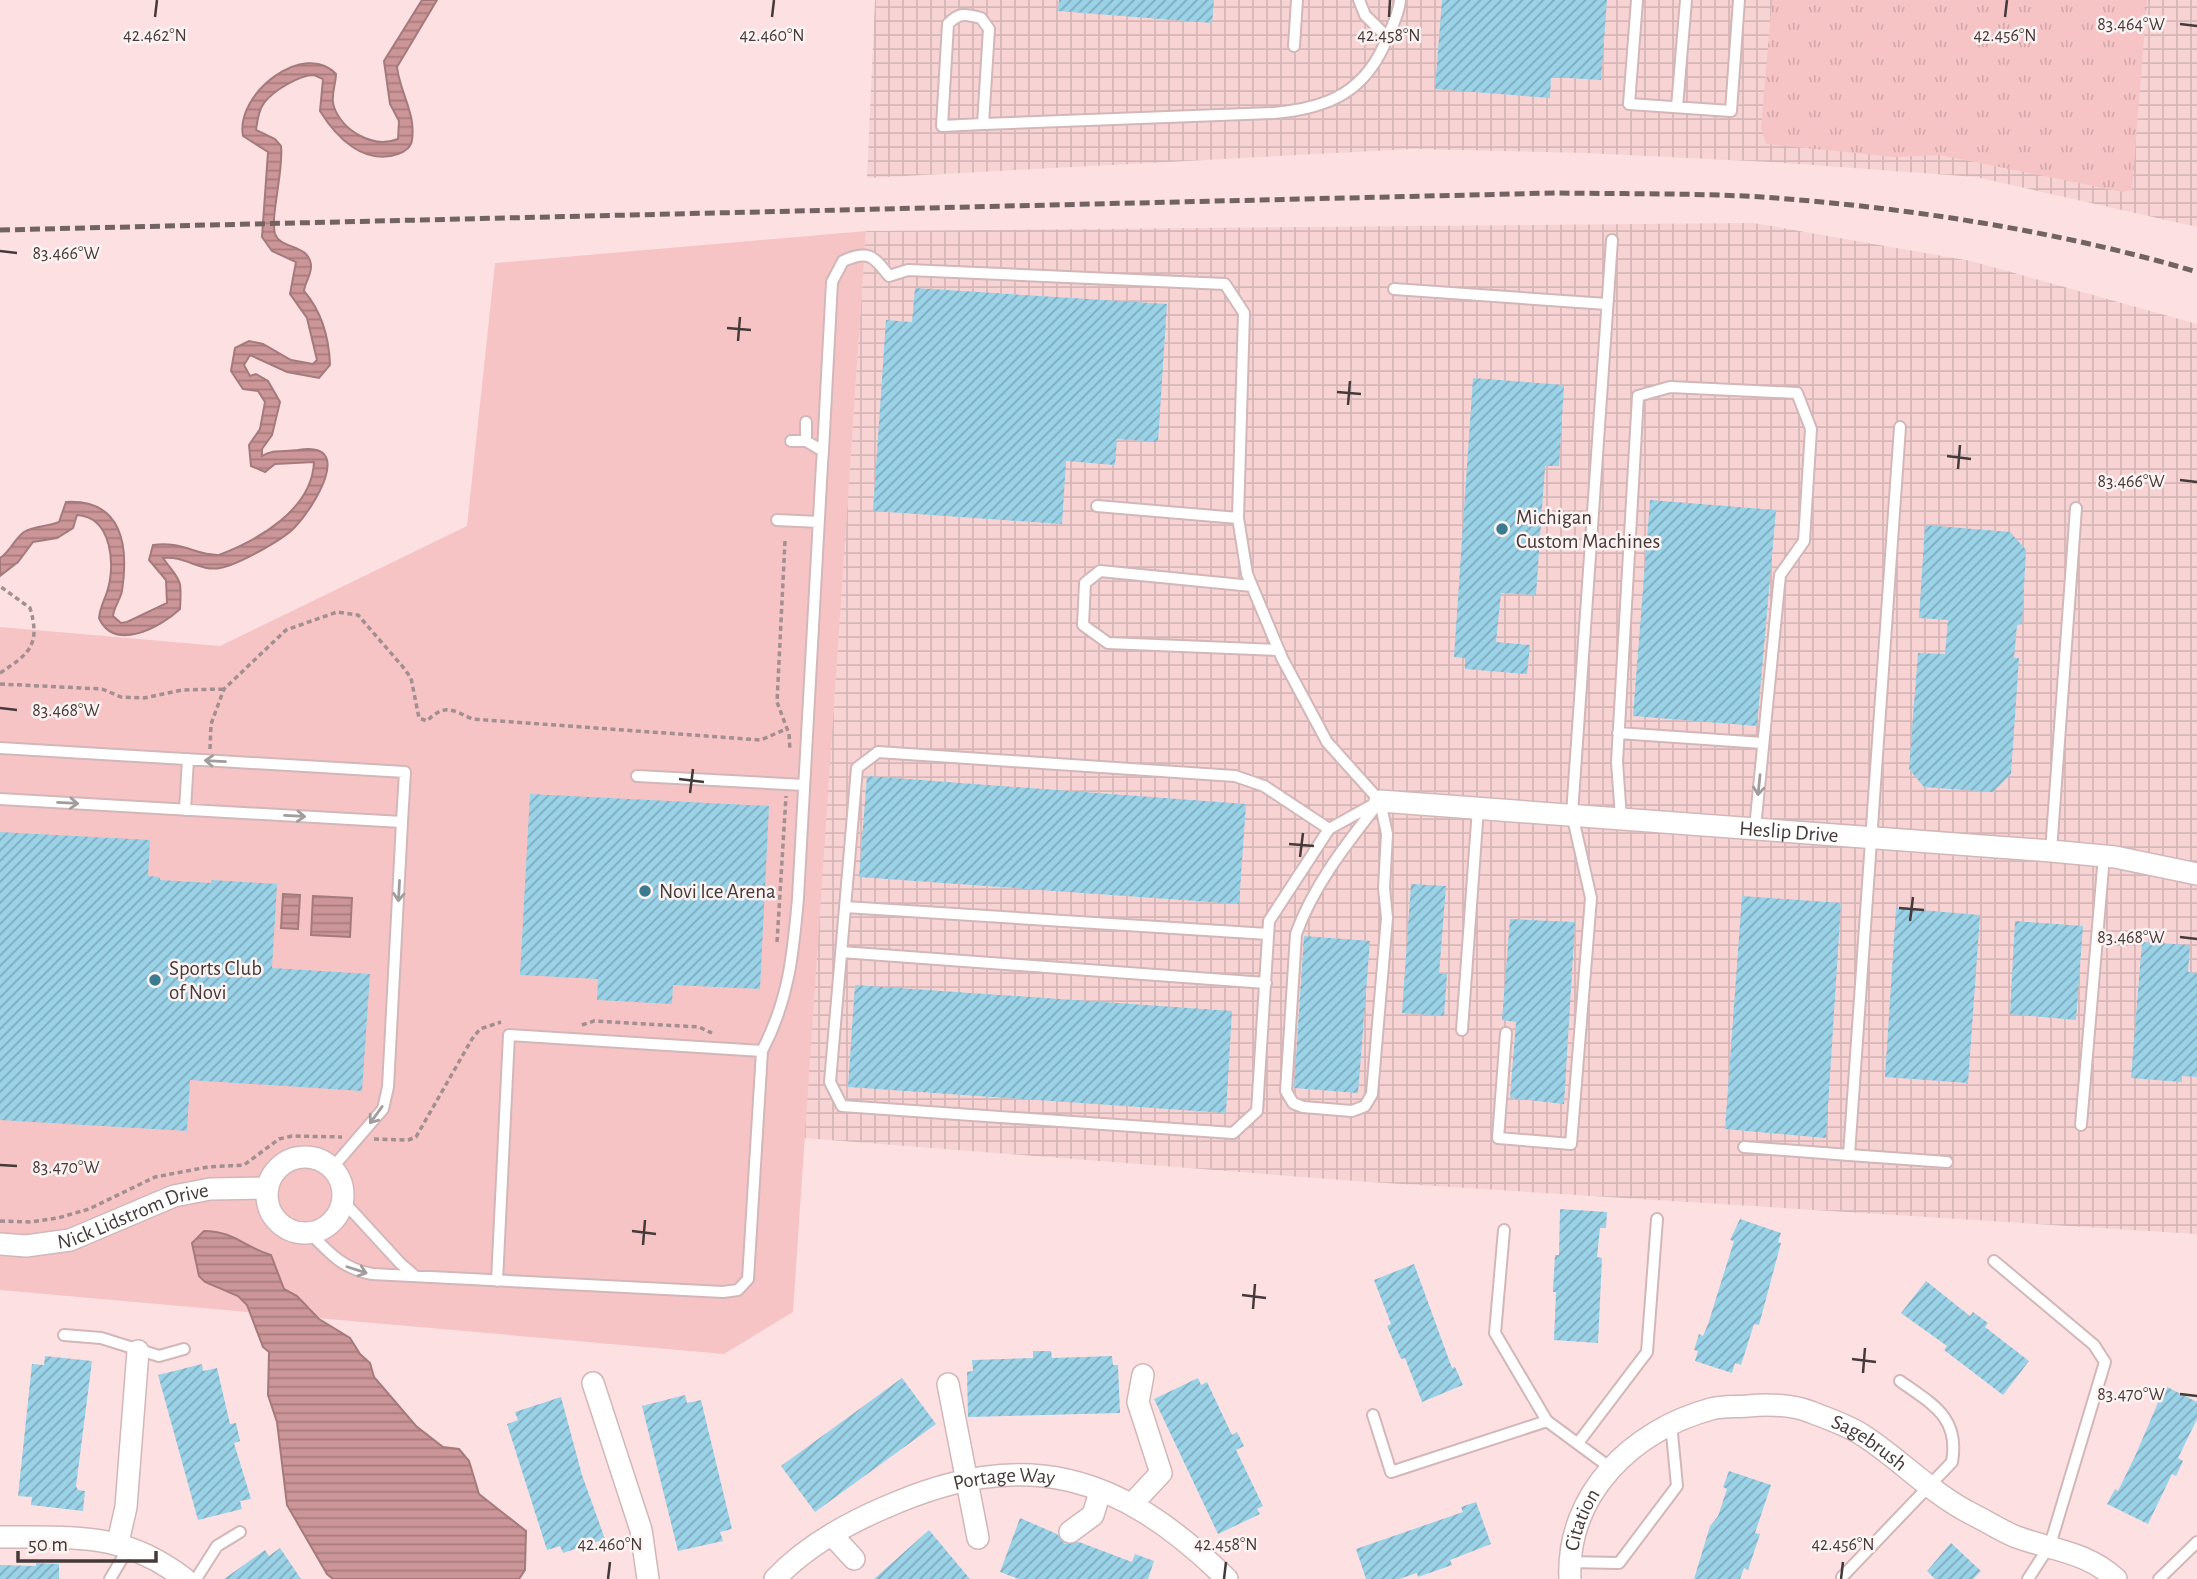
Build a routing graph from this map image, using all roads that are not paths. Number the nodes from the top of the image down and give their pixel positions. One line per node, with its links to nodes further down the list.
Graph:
1 (1297, 0): 8 (lane)
2 (1359, 0): 7 (lane)
3 (1400, 0): 7 (lane)
4 (1637, 0): 9 (lane)
5 (1686, 0): 9 (lane)
6 (1739, 0): 9 (lane)
7 (1388, 38): 10 (lane)
8 (1294, 46)
9 (1677, 107)
10 (983, 124): 10 (lane)
11 (1612, 240): 13 (lane)
12 (1394, 289): 13 (lane)
13 (1607, 304): 36 (lane)
14 (806, 422): 17 (lane)
15 (1900, 427): 41 (lane)
16 (791, 441): 17 (lane)
17 (806, 441): 18 (lane)
18 (822, 451): 21 (lane); 23 (lane)
19 (1097, 506): 21 (lane)
20 (2076, 508): 42 (lane)
21 (1238, 518): 24 (lane)
22 (777, 520): 23 (lane)
23 (819, 522): 31 (lane)
24 (1252, 586): 25 (lane); 25 (lane)
25 (1279, 650): 33 (lane)
26 (1618, 733): 27 (lane); 27 (lane); 37 (lane)
27 (1763, 743): 40 (lane, one-way to 40)
28 (0, 748): 29 (lane)
29 (188, 759): 35 (lane); 38 (lane, one-way to 29)
30 (637, 776): 31 (lane)
31 (804, 785): 51 (lane)
32 (0, 799): 35 (lane, one-way to 35)
33 (1380, 801): 33 (lane); 34 (street, Heslip Drive); 39 (lane)
34 (1478, 808): 36 (street, Heslip Drive); 49 (lane)
35 (185, 810): 38 (lane, one-way to 38)
36 (1572, 814): 37 (street, Heslip Drive); 50 (lane)
37 (1621, 818): 40 (street, Heslip Drive)
38 (402, 822): 56 (lane, one-way to 56)
39 (1329, 828): 45 (lane); 46 (lane)
40 (1755, 828): 41 (street, Heslip Drive)
41 (1869, 837): 42 (street, Heslip Drive); 54 (lane)
42 (2051, 851): 43 (street, Heslip Drive)
43 (2104, 856): 44 (street, Heslip Drive); 52 (lane)
44 (2197, 874)
45 (845, 907): 46 (lane); 47 (lane)
46 (1269, 934): 48 (lane)
47 (841, 952): 48 (lane); 48 (lane)
48 (1266, 983)
49 (1462, 1030)
50 (1506, 1033)
51 (762, 1051): 65 (lane); 65 (lane)
52 (2081, 1125)
53 (1744, 1147): 54 (lane)
54 (1849, 1155): 55 (lane)
55 (1947, 1162)
56 (333, 1167): 57 (street); 58 (street)
57 (267, 1188): 61 (street); 62 (street, Nick Lidstrom Drive)
58 (344, 1201): 61 (street); 64 (lane)
59 (1657, 1219): 76 (lane)
60 (1504, 1230): 74 (lane)
61 (311, 1234): 64 (lane, one-way to 64)
62 (0, 1244)
63 (1994, 1261): 89 (lane)
64 (415, 1276): 65 (lane)
65 (497, 1281)
66 (64, 1335): 68 (lane)
67 (184, 1349): 68 (lane)
68 (138, 1351): 88 (street)
69 (1143, 1376): 81 (street)
70 (1900, 1381): 79 (lane)
71 (593, 1383): 97 (street)
72 (948, 1384): 78 (street)
73 (1373, 1415): 74 (lane)
74 (1547, 1421): 76 (lane)
75 (1671, 1423): 77 (street, Sagebrush); 79 (street, Sagebrush); 91 (lane)
76 (1578, 1443): 77 (lane)
77 (1612, 1469): 91 (street, Citation)
78 (967, 1478): 80 (street, Portage Way); 84 (street, Portage Way); 86 (street)
79 (1930, 1486): 89 (street, Sagebrush); 93 (lane)
80 (1100, 1492): 81 (street, Portage Way); 83 (street)
81 (1132, 1504): 92 (street, Portage Way)
82 (240, 1532): 96 (lane)
83 (1070, 1532)
84 (832, 1535): 90 (street); 98 (street, Portage Way)
85 (0, 1537): 88 (street)
86 (978, 1538)
87 (2197, 1542): 101 (lane)
88 (123, 1544): 94 (lane); 95 (street)
89 (2050, 1545): 99 (lane); 100 (street, Sagebrush)
90 (854, 1559)
91 (1569, 1570)
92 (1220, 1577)
93 (1842, 1577)
94 (110, 1579)
95 (185, 1579)
96 (196, 1579)
97 (648, 1579)
98 (775, 1579)
99 (2028, 1579)
100 (2116, 1579)
101 (2159, 1579)

